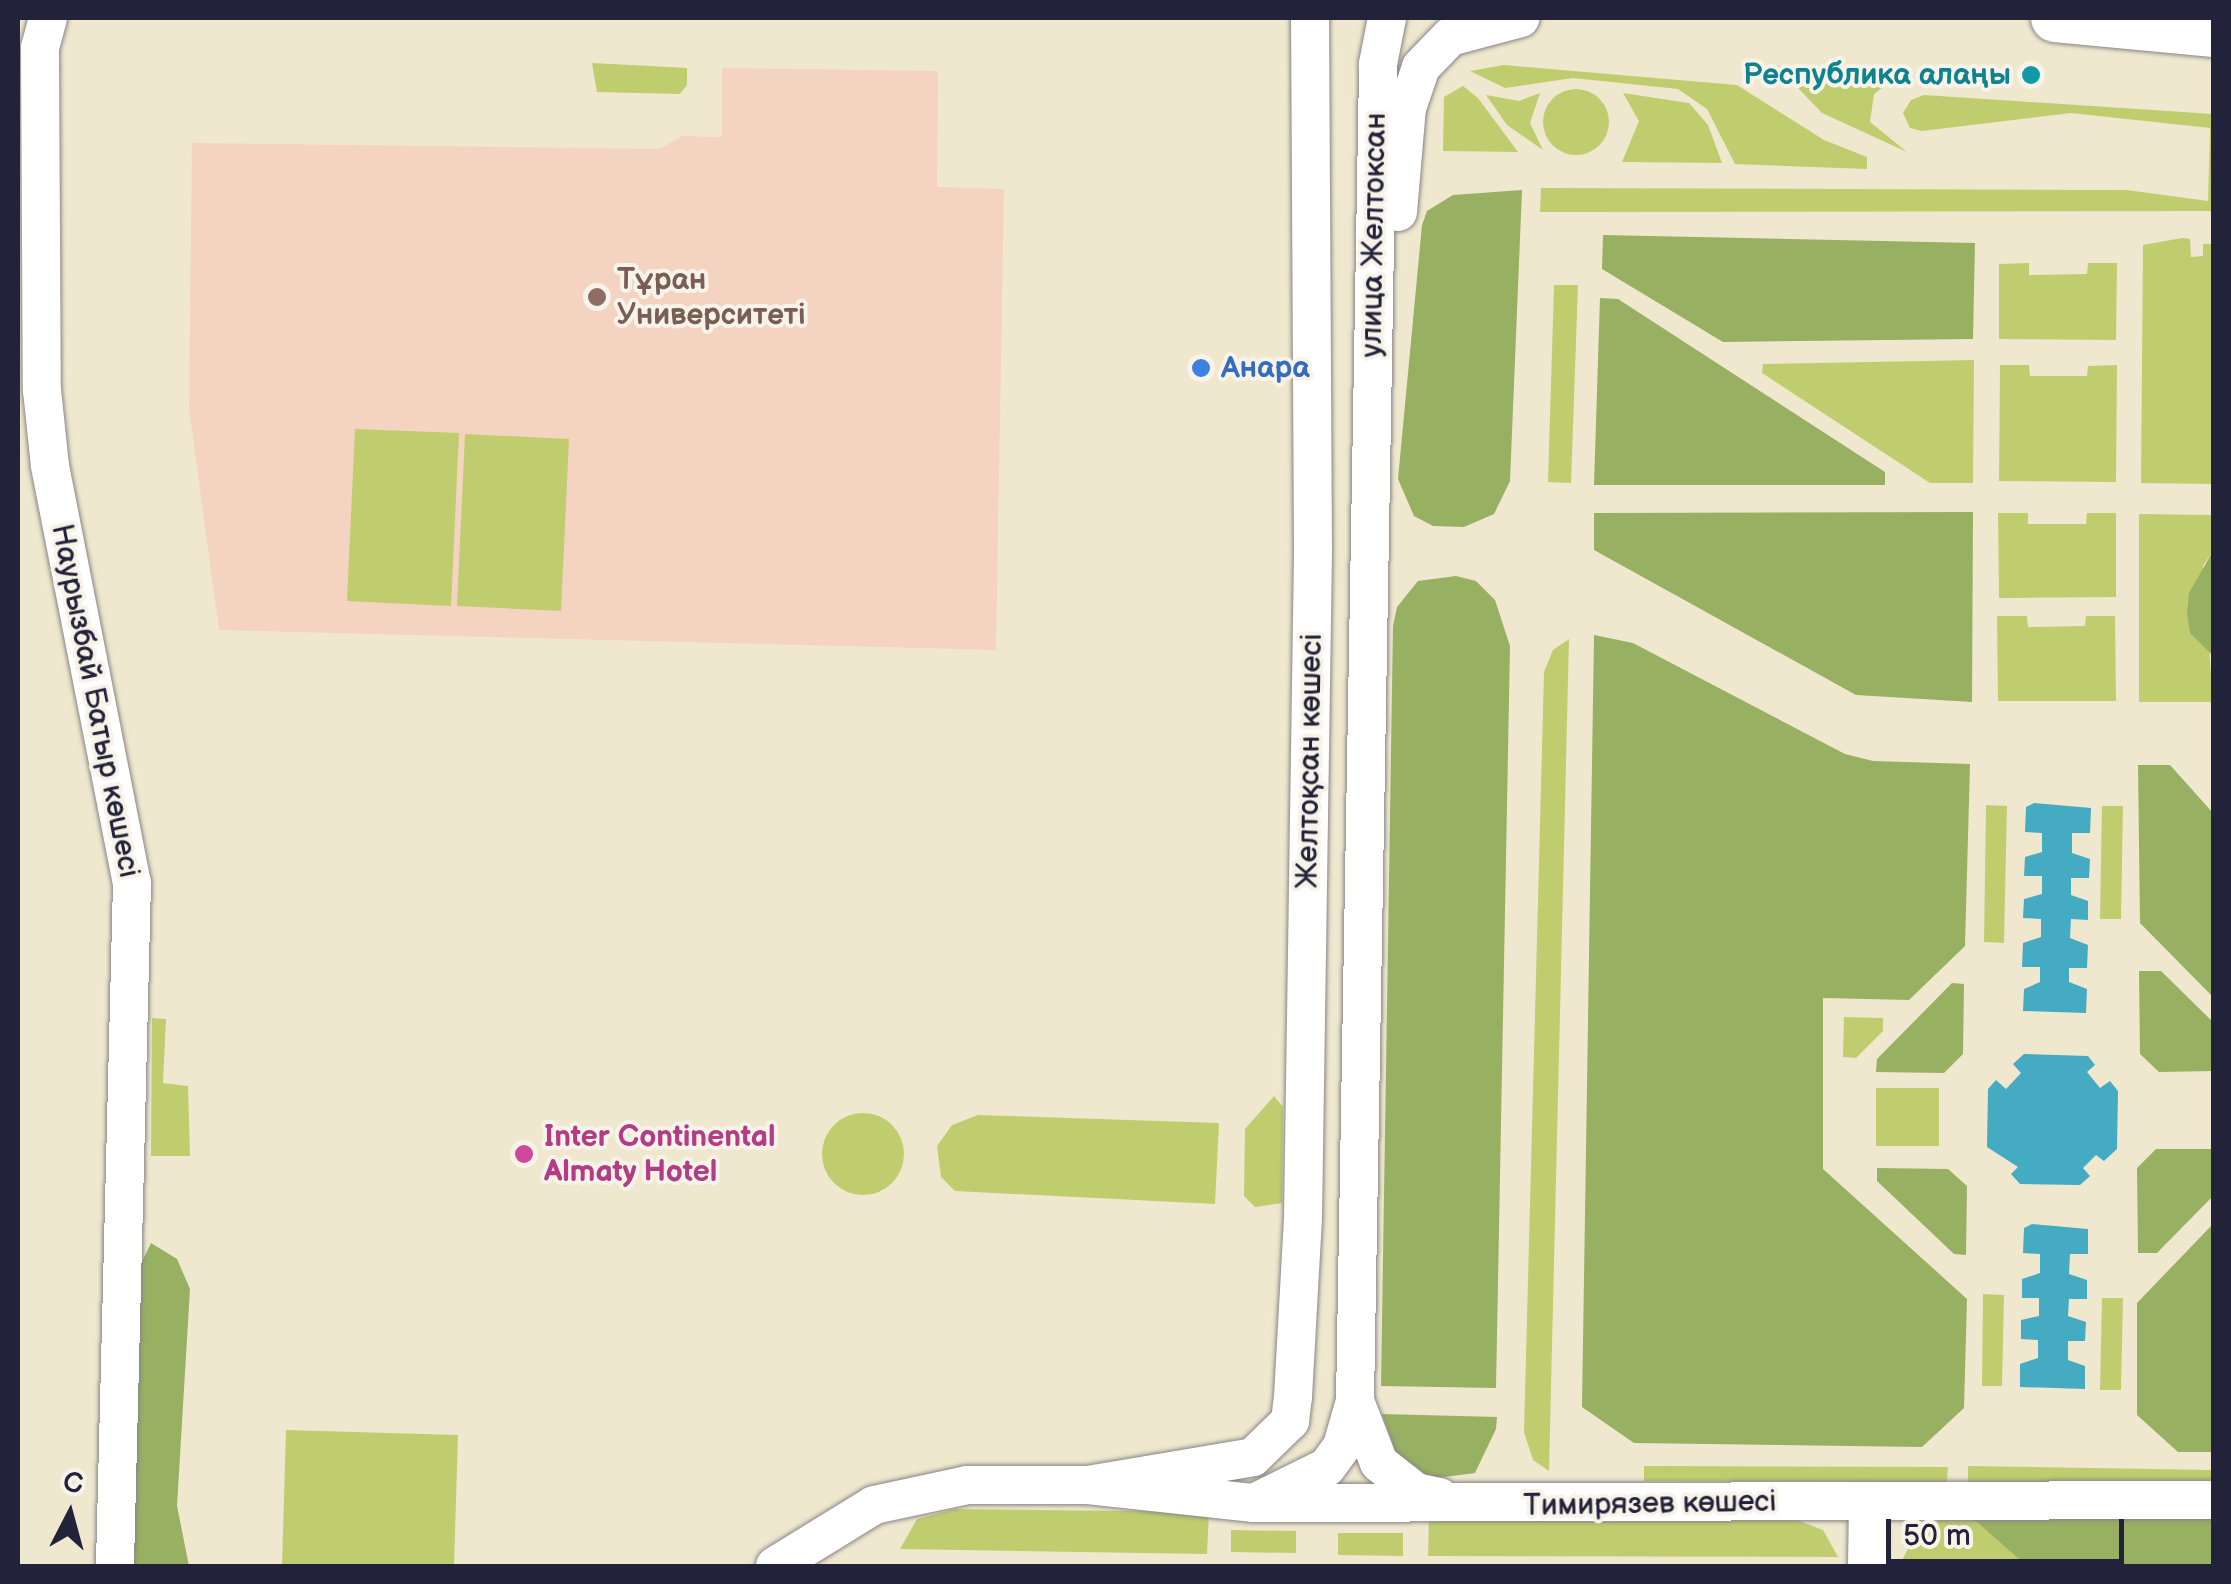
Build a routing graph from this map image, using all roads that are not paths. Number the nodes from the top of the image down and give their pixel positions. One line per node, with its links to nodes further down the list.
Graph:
1 (48, 18): 17 (street, Наурызбай Батыр көшесі)
2 (1310, 18): 8 (street, Желтоқсан көшесі)
3 (1387, 18): 7 (street, улица Желтоксан)
4 (1521, 18): 7 (street)
5 (2055, 18): 6 (main road)
6 (2214, 33)
7 (1369, 453): 9 (street, Желтоқсан көшесі)
8 (1313, 550): 9 (street); 11 (street, Желтоқсан көшесі)
9 (1368, 553): 10 (street, Желтоқсан көшесі)
10 (1355, 1401): 15 (street); 16 (street)
11 (1223, 1464): 12 (street, Тимирязев көшесі)
12 (1088, 1485): 15 (street, Тимирязев көшесі); 18 (street, Тимирязев көшесі)
13 (2214, 1500): 14 (street, Тимирязев көшесі)
14 (1868, 1501): 16 (street, Тимирязев көшесі); 19 (street)
15 (1254, 1503): 16 (street, Тимирязев көшесі)
16 (1484, 1505)
17 (115, 1566)
18 (775, 1566)
19 (1867, 1566)

